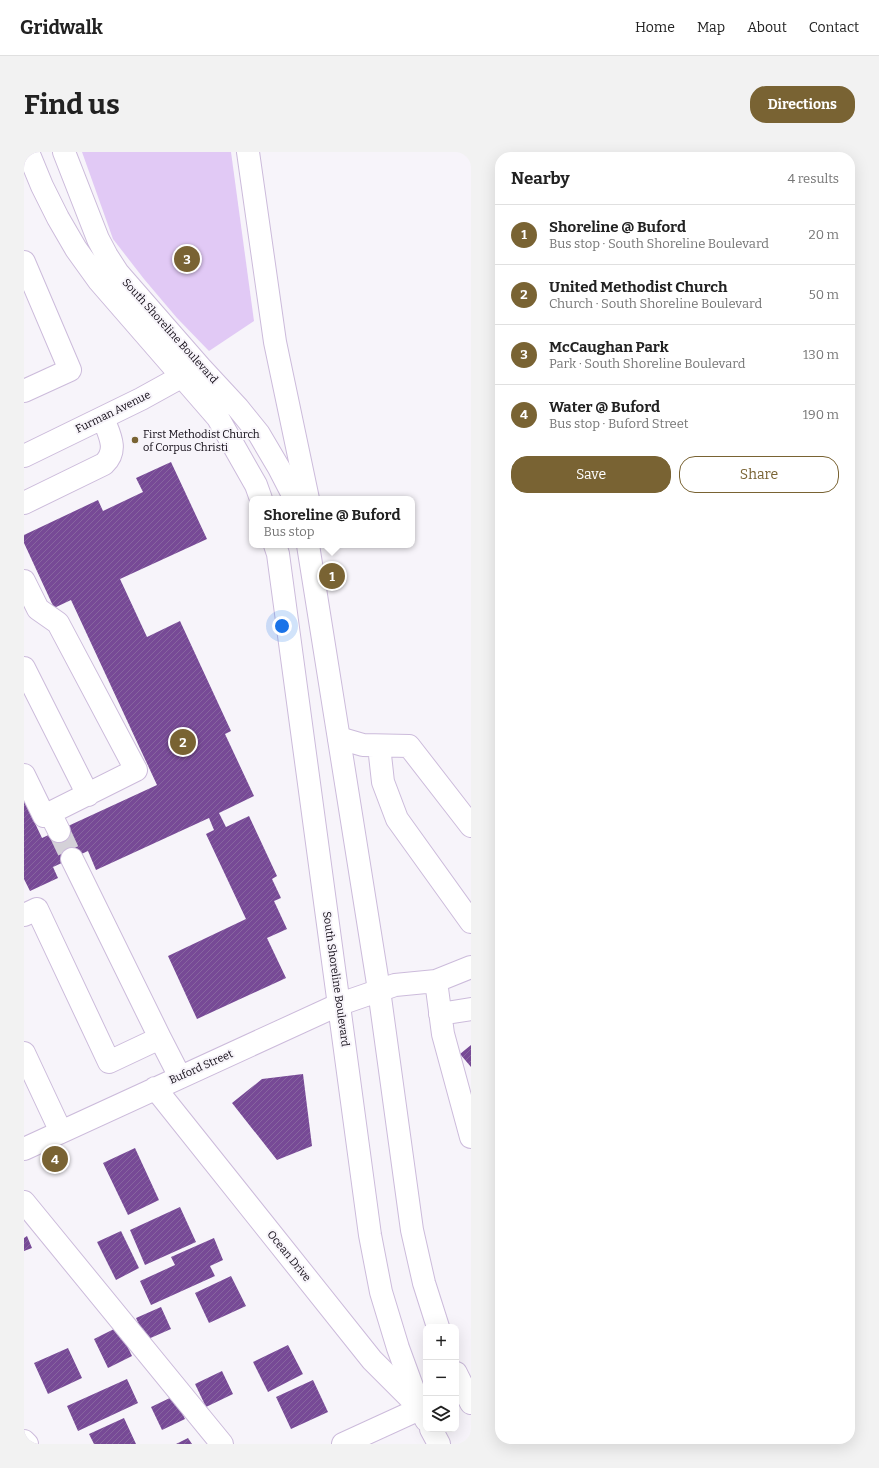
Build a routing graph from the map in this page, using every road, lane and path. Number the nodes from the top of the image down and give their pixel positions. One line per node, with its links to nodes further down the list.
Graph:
1 (64, 152): 5 (main road, South Shoreline Boulevard)
2 (248, 152): 11 (main road)
3 (30, 167): 5 (main road, South Shoreline Boulevard)
4 (24, 262): 6 (main road)
5 (191, 372): 7 (main road, Furman Avenue); 9 (main road, South Shoreline Boulevard); 10 (main road, South Shoreline Boulevard)
6 (24, 391)
7 (103, 418): 8 (main road, Furman Avenue); 12 (main road)
8 (24, 456)
9 (260, 496)
10 (294, 496)
11 (307, 496)
12 (24, 503)
13 (276, 548): 28 (main road, South Shoreline Boulevard)
14 (310, 548): 17 (main road)
15 (24, 581): 20 (main road)
16 (24, 668): 20 (main road)
17 (339, 738): 18 (main road); 27 (main road)
18 (379, 746): 21 (main road); 24 (main road)
19 (24, 775): 20 (main road)
20 (88, 795)
21 (471, 826)
22 (72, 859): 31 (main road)
23 (24, 915): 31 (main road)
24 (471, 922)
25 (471, 967): 26 (main road, Buford Street)
26 (436, 981): 27 (main road, Buford Street); 30 (main road)
27 (379, 990): 28 (main road, Buford Street); 39 (main road)
28 (340, 1004): 33 (main road, Buford Street); 40 (main road, South Shoreline Boulevard)
29 (471, 1009): 30 (main road)
30 (440, 1014): 35 (main road)
31 (160, 1038): 33 (main road)
32 (24, 1054): 36 (main road)
33 (180, 1077): 34 (main road, Buford Street)
34 (155, 1088): 36 (main road, Buford Street); 41 (main road, Ocean Drive)
35 (470, 1127)
36 (61, 1132): 37 (main road, Buford Street)
37 (24, 1149)
38 (24, 1202): 46 (main road)
39 (437, 1324)
40 (423, 1409)
41 (423, 1410)
42 (423, 1411): 47 (main road)
43 (433, 1432): 48 (main road)
44 (24, 1441): 45 (main road)
45 (27, 1444)
46 (222, 1444)
47 (343, 1444)
48 (440, 1444)

